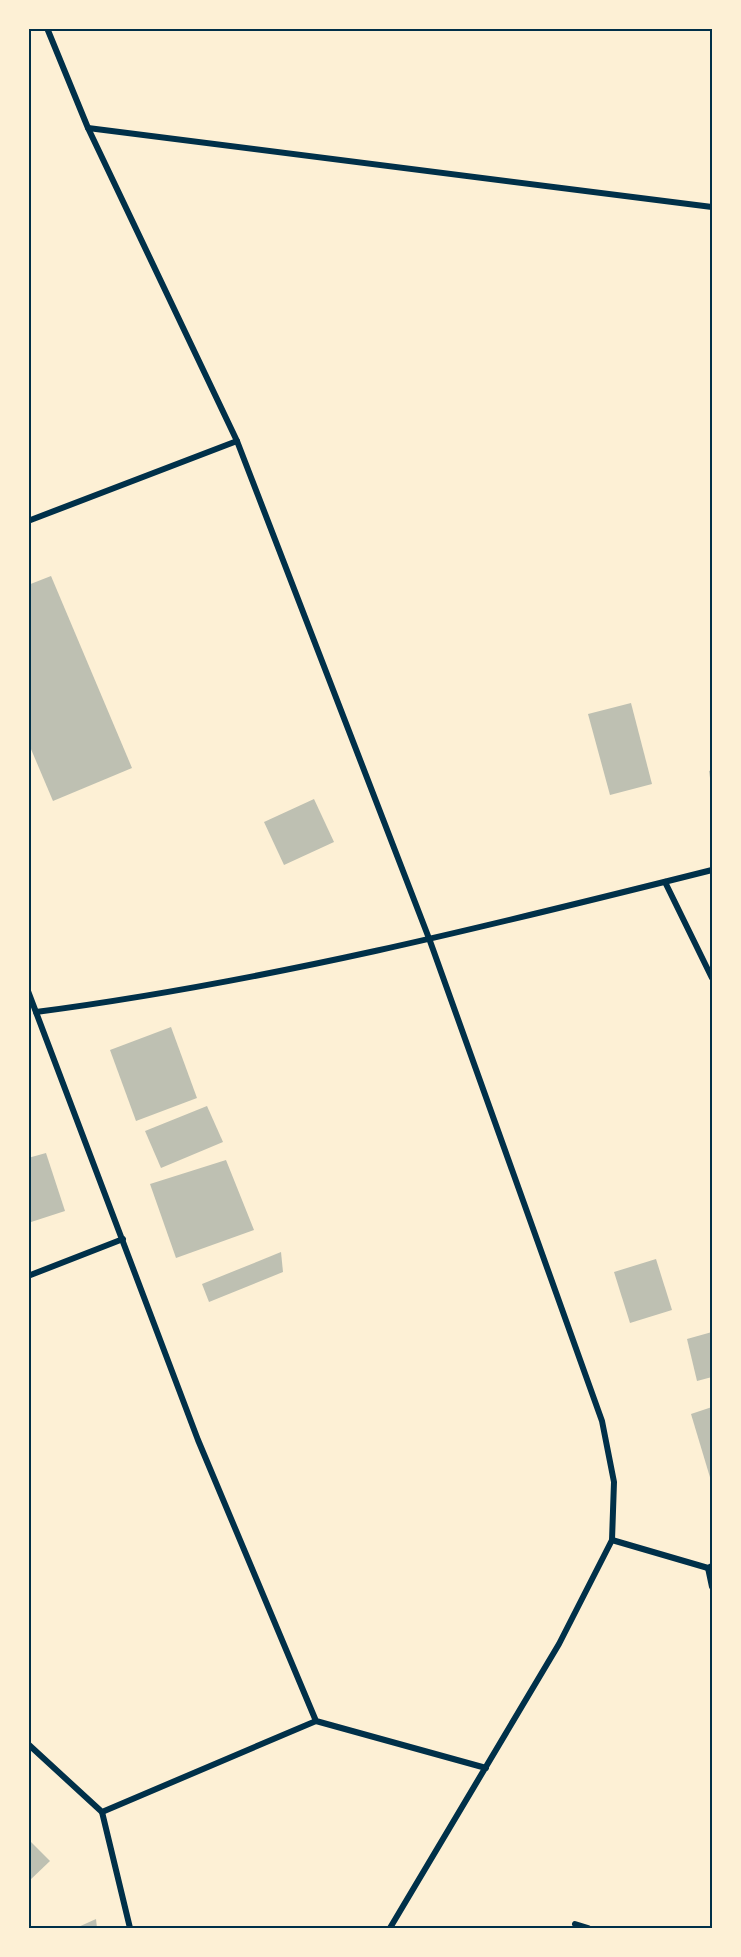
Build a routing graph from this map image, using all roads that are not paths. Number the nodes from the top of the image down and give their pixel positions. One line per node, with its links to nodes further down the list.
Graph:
1 (47, 28): 2 (street)
2 (88, 128): 3 (street); 4 (street)
3 (712, 207)
4 (237, 441): 5 (street); 8 (street)
5 (28, 521)
6 (712, 870): 7 (street)
7 (665, 882): 8 (street); 9 (street)
8 (430, 941): 11 (street); 14 (street)
9 (712, 978)
10 (28, 991): 11 (street)
11 (36, 1012): 12 (street)
12 (123, 1239): 13 (street); 17 (street)
13 (28, 1276)
14 (612, 1540): 15 (street); 19 (street)
15 (710, 1567): 16 (street)
16 (712, 1587)
17 (316, 1721): 19 (street); 20 (street)
18 (28, 1743): 20 (street)
19 (486, 1768): 23 (street)
20 (102, 1812): 22 (street)
21 (575, 1924): 24 (street)
22 (130, 1929)
23 (390, 1929)
24 (588, 1929)

